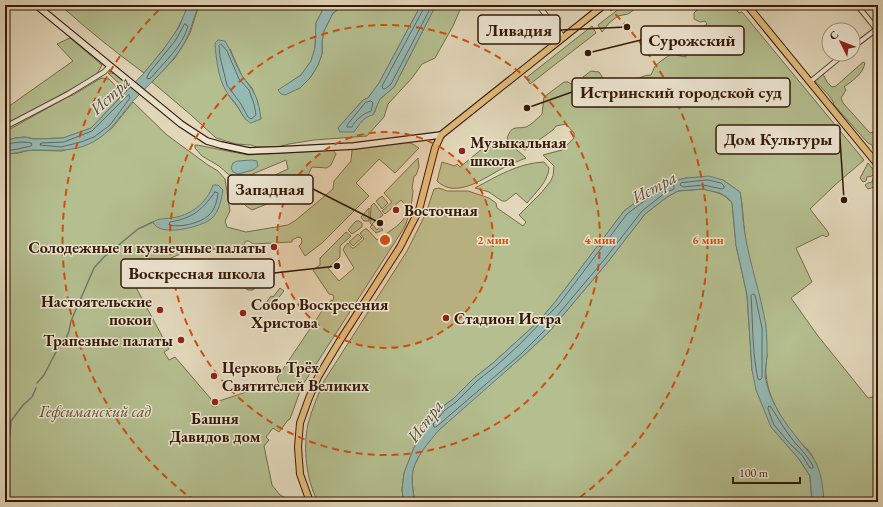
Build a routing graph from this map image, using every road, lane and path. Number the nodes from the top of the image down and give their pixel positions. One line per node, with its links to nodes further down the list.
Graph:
1 (36, 5): 10 (main road)
2 (538, 5): 7 (street)
3 (604, 5): 7 (main road)
4 (747, 5): 11 (main road)
5 (857, 5): 6 (street)
6 (877, 29): 8 (street)
7 (564, 38): 13 (main road)
8 (861, 40)
9 (834, 62): 11 (street)
10 (110, 66): 12 (street); 13 (main road)
11 (810, 82): 14 (main road)
12 (5, 128)
13 (441, 135): 15 (main road)
14 (878, 165)
15 (310, 502)

